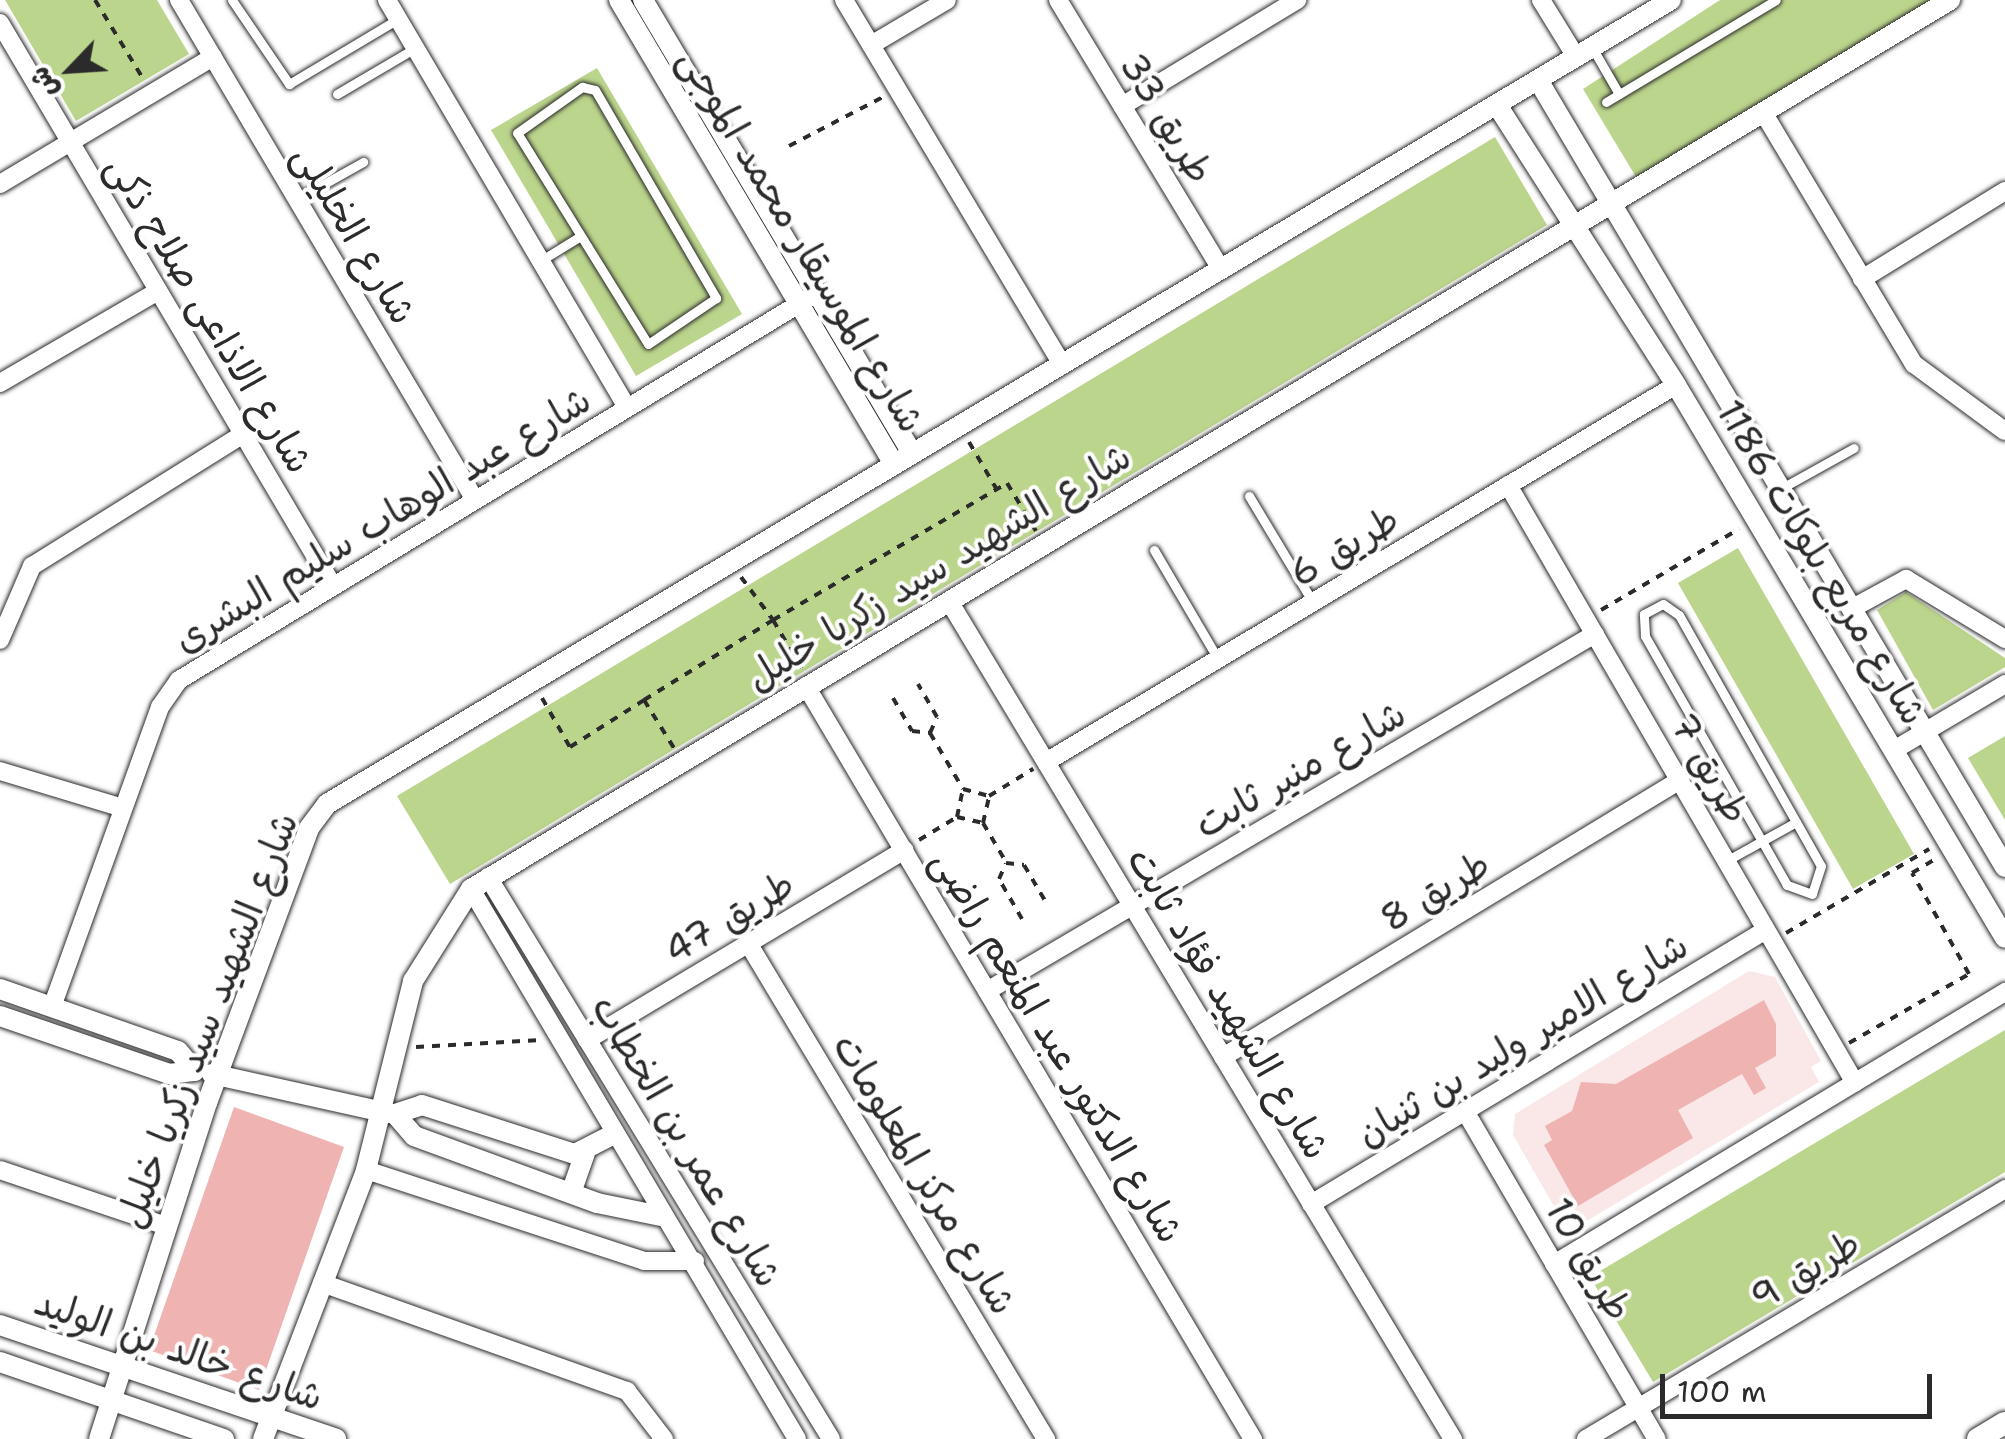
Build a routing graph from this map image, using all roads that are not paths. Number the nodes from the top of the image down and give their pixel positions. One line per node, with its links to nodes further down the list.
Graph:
1 (179, 0): 19 (street, شارع الخليلى)
2 (232, 0): 14 (lane)
3 (387, 0): 14 (street)
4 (619, 0): 39 (street, شارع الموسيقار محمد الموجى)
5 (643, 0): 39 (street, شارع الموسيقار محمد الموجى)
6 (844, 0): 16 (street)
7 (947, 0): 16 (street)
8 (1058, 0): 25 (street, طريق 33)
9 (1297, 0): 25 (street)
10 (1541, 0): 18 (street)
11 (1672, 0): 18 (street, شارع الشهيد سيد زكريا خليل)
12 (1776, 0): 22 (lane)
13 (1950, 0): 26 (street, شارع الشهيد سيد زكريا خليل)
14 (398, 19): 17 (street)
15 (0, 23): 27 (street, شارع الاذاعى صلاح ذكى)
16 (871, 45): 40 (street)
17 (415, 48): 21 (lane); 35 (street)
18 (1584, 52): 20 (street, شارع الشهيد سيد زكريا خليل); 22 (lane)
19 (213, 57): 27 (street); 31 (street, شارع الخليلى)
20 (1538, 80): 24 (street, شارع الشهيد سيد زكريا خليل); 32 (street, شارع مربع بلوكات 1186)
21 (337, 94)
22 (1619, 94): 23 (lane)
23 (1606, 102)
24 (1497, 104): 33 (street, شارع مربع بلوكات 1186); 36 (street, شارع الشهيد سيد زكريا خليل)
25 (1122, 106): 36 (street, طريق 33)
26 (1763, 112): 32 (street, شارع الشهيد سيد زكريا خليل); 37 (street)
27 (70, 142): 29 (street); 38 (street, شارع الاذاعى صلاح ذكى)
28 (363, 162): 31 (lane)
29 (0, 184)
30 (2005, 191): 37 (street)
31 (297, 199): 51 (street, شارع الخليلى)
32 (1608, 204): 33 (street, شارع الشهيد سيد زكريا خليل); 49 (street, شارع مربع بلوكات 1186)
33 (1571, 226): 42 (street, شارع مربع بلوكات 1186); 54 (street, شارع الشهيد سيد زكريا خليل)
34 (579, 237): 34 (lane); 35 (lane)
35 (540, 261): 43 (street)
36 (1221, 269): 40 (street, شارع الشهيد سيد زكريا خليل)
37 (1862, 279): 44 (street)
38 (158, 291): 41 (street); 45 (street, شارع الاذاعى صلاح ذكى)
39 (808, 298): 43 (street, شارع عبد الوهاب سليم البشرى); 47 (street, شارع الموسيقار محمد الموجى)
40 (1062, 364): 47 (street, شارع الشهيد سيد زكريا خليل)
41 (0, 383)
42 (1676, 385): 48 (street, طريق 6); 64 (street, شارع مربع بلوكات 1186)
43 (627, 408): 51 (street, شارع عبد الوهاب سليم البشرى)
44 (2005, 432)
45 (243, 434): 53 (street, شارع الاذاعى صلاح ذكى); 58 (street)
46 (1854, 448): 49 (lane)
47 (903, 458): 88 (street, شارع الشهيد سيد زكريا خليل)
48 (1508, 485): 55 (street, طريق 6); 57 (street, طريق 7)
49 (1779, 490): 56 (street, شارع مربع بلوكات 1186)
50 (1250, 496): 55 (lane)
51 (475, 500): 53 (street, شارع عبد الوهاب سليم البشرى)
52 (1154, 550): 60 (lane)
53 (333, 586): 68 (street, شارع عبد الوهاب سليم البشرى)
54 (948, 601): 62 (street, شارع الشهيد سيد زكريا خليل); 65 (street, شارع الشهيد فؤاد ثابت)
55 (1313, 602): 60 (street, طريق 6)
56 (1850, 609): 59 (street); 63 (street, شارع مربع بلوكات 1186)
57 (1590, 627): 67 (street, طريق 7); 76 (street, شارع منير ثابت)
58 (0, 640)
59 (2005, 640)
60 (1218, 658): 65 (street, طريق 6)
61 (2005, 684): 63 (street)
62 (809, 685): 71 (street, شارع الدكتور عبد المنعم راضى); 74 (street, شارع الشهيد سيد زكريا خليل)
63 (1924, 732): 64 (street); 73 (street, شارع مربع بلوكات 1186)
64 (1894, 750): 78 (street, شارع مربع بلوكات 1186)
65 (1046, 762): 76 (street, شارع الشهيد فؤاد ثابت)
66 (0, 771): 68 (street)
67 (1680, 780): 72 (street, طريق 7); 86 (street, طريق 8)
68 (123, 808): 83 (street, شارع عبد الوهاب سليم البشرى)
69 (1796, 822): 70 (lane); 70 (lane); 70 (lane)
70 (1762, 841): 72 (lane)
71 (904, 850): 79 (street, طريق 47); 81 (street, شارع الدكتور عبد المنعم راضى)
72 (1726, 861): 77 (street, طريق 7)
73 (2005, 867)
74 (488, 877): 75 (street, شارع الشهيد سيد زكريا خليل); 85 (street, شارع عمر بن الخطاب)
75 (470, 889): 91 (street, شارع الشهيد سيد زكريا خليل); 92 (street, شارع عمر بن الخطاب)
76 (1132, 906): 81 (street, شارع منير ثابت); 86 (street, شارع الشهيد فؤاد ثابت)
77 (1769, 935): 89 (street, طريق 7); 90 (street, شارع الامير وليد بن ثنيان)
78 (2005, 938)
79 (748, 943): 85 (street, طريق 47); 120 (street, شارع مركز المعلومات)
80 (0, 989): 83 (street)
81 (987, 991): 121 (street, شارع الدكتور عبد المنعم راضى)
82 (2005, 992): 89 (street)
83 (52, 1007): 87 (street)
84 (0, 1016): 87 (street)
85 (587, 1040): 98 (street, شارع عمر بن الخطاب)
86 (1223, 1057): 99 (street, شارع الشهيد فؤاد ثابت)
87 (195, 1071): 88 (street)
88 (221, 1076): 91 (street); 101 (street, شارع الشهيد سيد زكريا خليل)
89 (1854, 1082): 104 (street)
90 (1465, 1111): 99 (street, شارع الامير وليد بن ثنيان); 104 (street, طريق 10)
91 (386, 1112): 93 (street); 95 (street, شارع الشهيد سيد زكريا خليل); 97 (street)
92 (612, 1135): 93 (street); 100 (street, شارع عمر بن الخطاب)
93 (584, 1153): 97 (street)
94 (0, 1170): 101 (street)
95 (366, 1170): 103 (street); 105 (street, شارع الشهيد سيد زكريا خليل)
96 (2005, 1189): 110 (street, طريق 9)
97 (570, 1194): 100 (street)
98 (685, 1202): 100 (street); 102 (street, شارع عمر بن الخطاب)
99 (1311, 1204): 122 (street, شارع الشهيد فؤاد ثابت)
100 (661, 1216): 103 (street, شارع عمر بن الخطاب)
101 (166, 1226): 108 (street, شارع الشهيد سيد زكريا خليل)
102 (714, 1250): 103 (street); 119 (street, شارع عمر بن الخطاب)
103 (690, 1264): 118 (street, شارع عمر بن الخطاب)
104 (1554, 1264): 110 (street, طريق 10)
105 (322, 1283): 111 (street, شارع الشهيد سيد زكريا خليل); 117 (street)
106 (0, 1324): 108 (street, شارع خالد بن الوليد)
107 (0, 1362): 109 (street, شارع خالد بن الوليد)
108 (118, 1366): 109 (street, شارع الشهيد سيد زكريا خليل); 111 (street, شارع خالد بن الوليد)
109 (109, 1400): 113 (street, شارع الشهيد سيد زكريا خليل); 114 (street, شارع خالد بن الوليد)
110 (1638, 1407): 123 (street, طريق 9); 124 (street, طريق 10)
111 (270, 1418): 115 (street, شارع الشهيد سيد زكريا خليل); 116 (street, شارع خالد بن الوليد)
112 (2005, 1422): 125 (main road)
113 (99, 1439)
114 (224, 1439)
115 (263, 1439)
116 (336, 1439)
117 (664, 1439)
118 (797, 1439)
119 (831, 1439)
120 (1046, 1439)
121 (1253, 1439)
122 (1453, 1439)
123 (1586, 1439)
124 (1657, 1439)
125 (1978, 1439)

